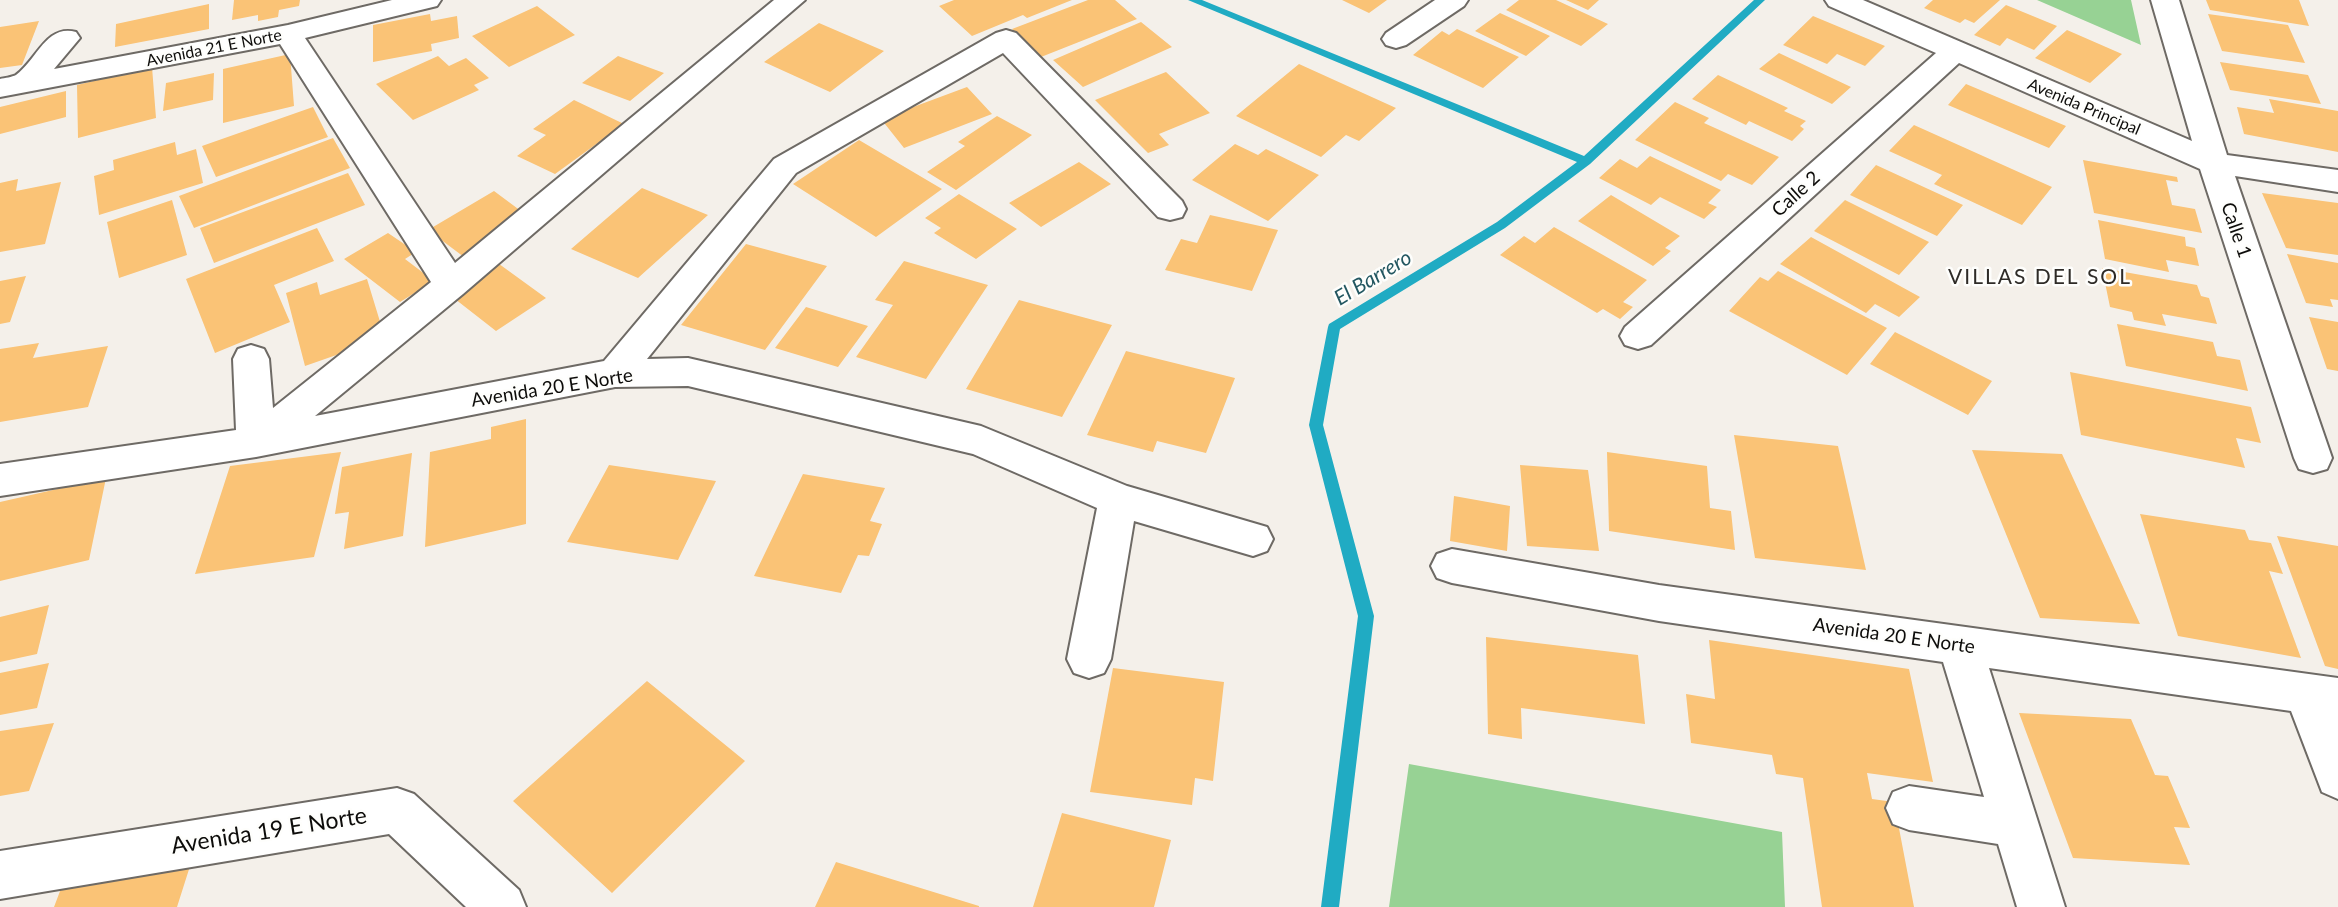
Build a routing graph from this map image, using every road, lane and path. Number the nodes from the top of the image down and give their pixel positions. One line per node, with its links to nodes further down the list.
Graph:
1 (427, 0): 6 (street, Avenida 21 E Norte)
2 (791, 0): 14 (street)
3 (1454, 0): 8 (street)
4 (1839, 0): 9 (street, Avenida Principal)
5 (2165, 0): 11 (street, Calle 1)
6 (288, 34): 10 (street, Avenida 21 E Norte); 14 (street)
7 (66, 38): 10 (street)
8 (1396, 39)
9 (1955, 51): 11 (street, Avenida Principal); 15 (street, Calle 2)
10 (12, 86)
11 (2214, 163): 12 (street, Avenida Principal); 19 (street, Calle 1)
12 (2338, 181)
13 (1170, 209): 17 (street)
14 (451, 285): 18 (street)
15 (1638, 336)
16 (251, 359): 18 (street)
17 (615, 373): 18 (street, Avenida 20 E Norte); 21 (street, Avenida 20 E Norte)
18 (256, 442): 20 (street, Avenida 20 E Norte)
19 (2313, 457)
20 (0, 480)
21 (1118, 500): 22 (street, Avenida 20 E Norte); 25 (street)
22 (1253, 539)
23 (1452, 566): 24 (street, Avenida 20 E Norte)
24 (1960, 645): 26 (street, Avenida 20 E Norte); 29 (street)
25 (1089, 659)
26 (2322, 696): 27 (street)
27 (2338, 777)
28 (1909, 808): 29 (street)
29 (2016, 824): 32 (street)
30 (0, 875): 31 (street, Avenida 19 E Norte)
31 (502, 907)
32 (2041, 907)

